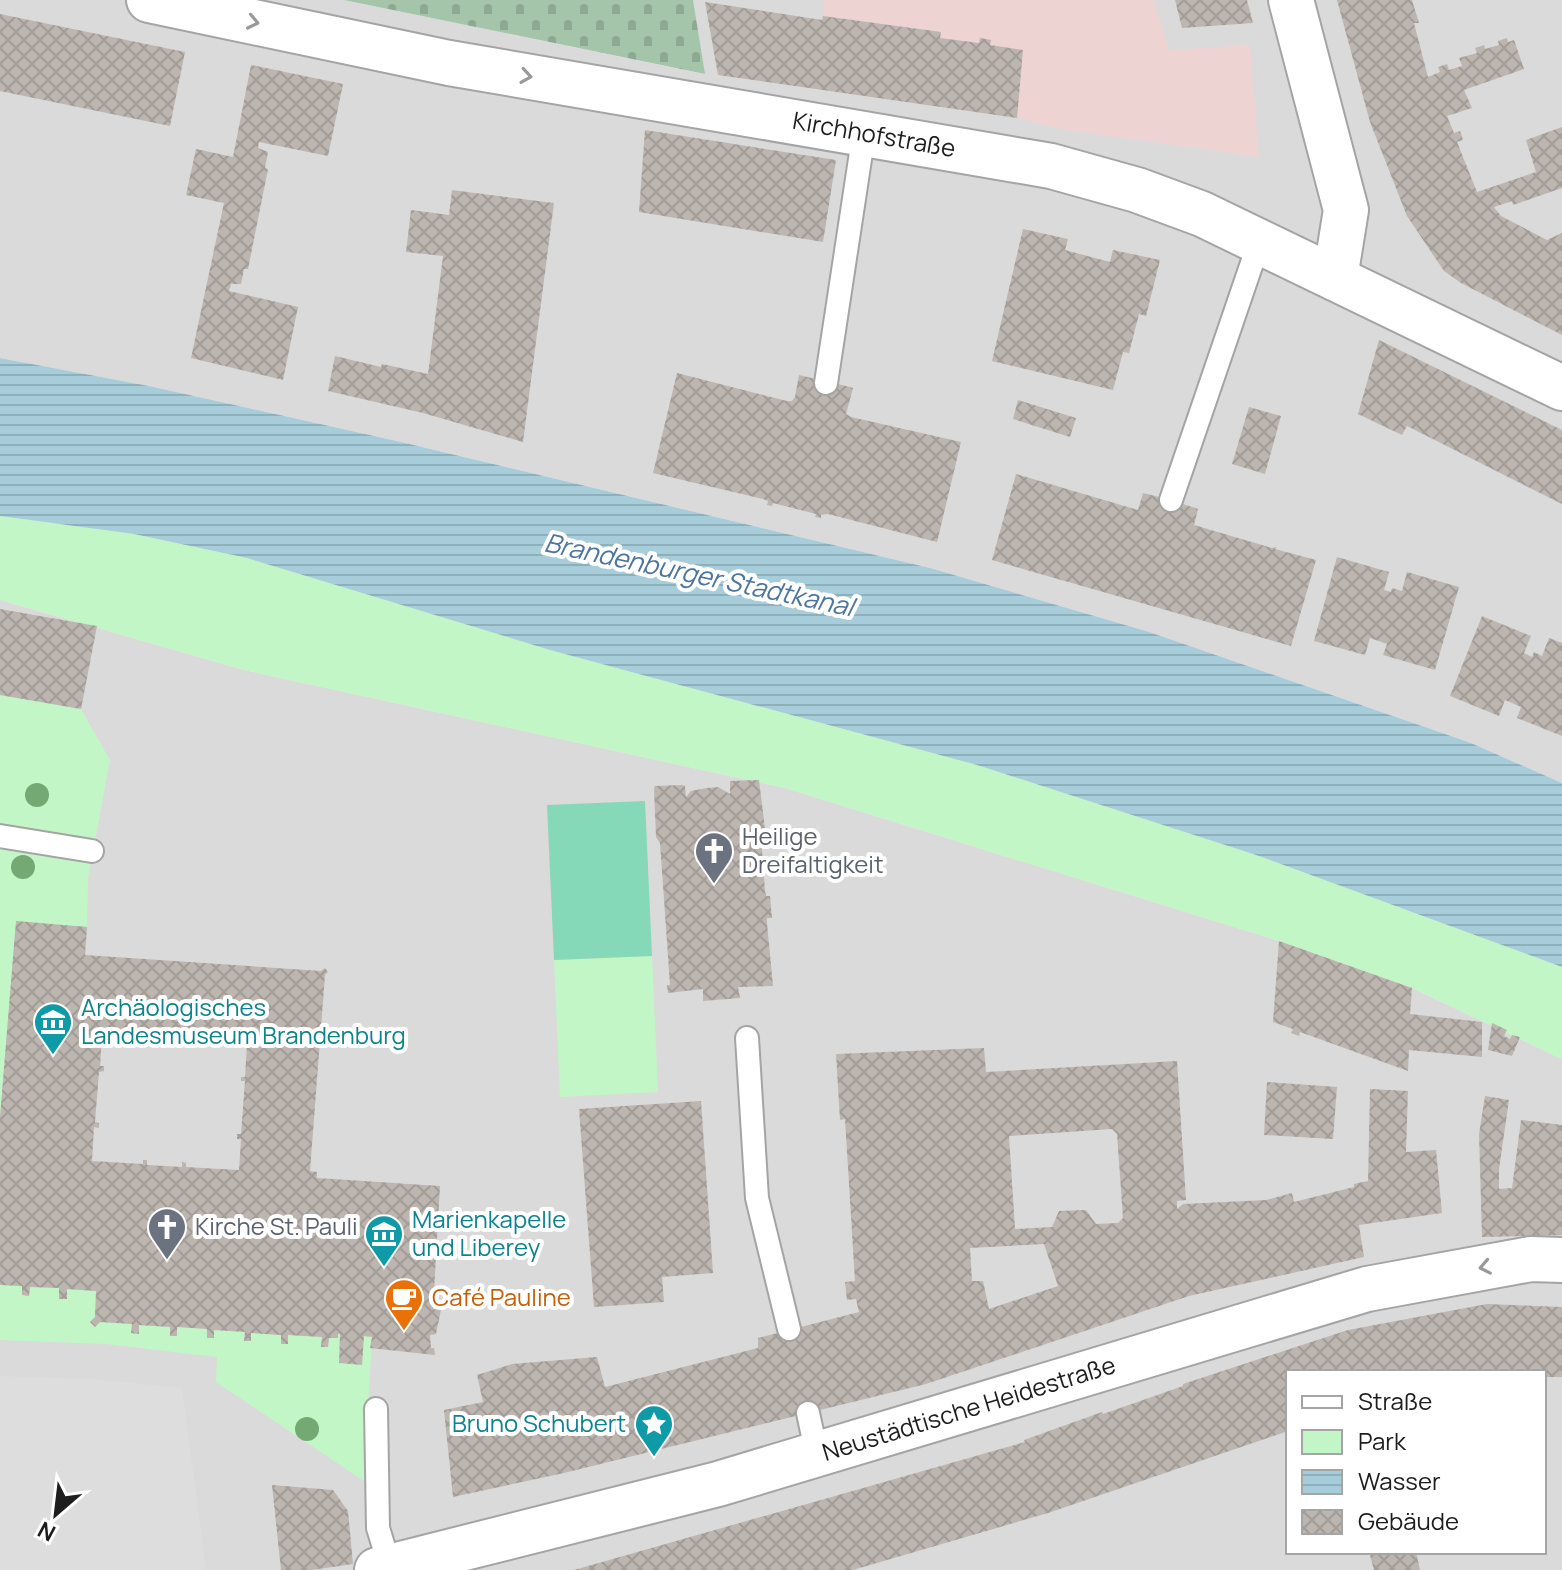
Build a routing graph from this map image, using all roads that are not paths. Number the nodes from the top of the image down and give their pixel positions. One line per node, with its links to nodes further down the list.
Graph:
1 (149, 0): 3 (street, Kirchhofstraße, one-way to 3)
2 (1291, 0): 5 (street)
3 (851, 130): 4 (street, Kirchhofstraße); 6 (lane)
4 (1261, 242): 5 (street, Kirchhofstraße); 8 (lane)
5 (1335, 278): 7 (street, Kirchhofstraße)
6 (826, 383)
7 (1562, 388)
8 (1171, 500)
9 (0, 836): 10 (lane)
10 (92, 851)
11 (747, 1038): 13 (lane)
12 (1562, 1260): 15 (street, Neustädtische Heidestraße, one-way to 15)
13 (789, 1329)
14 (376, 1409): 15 (lane)
15 (386, 1569)

